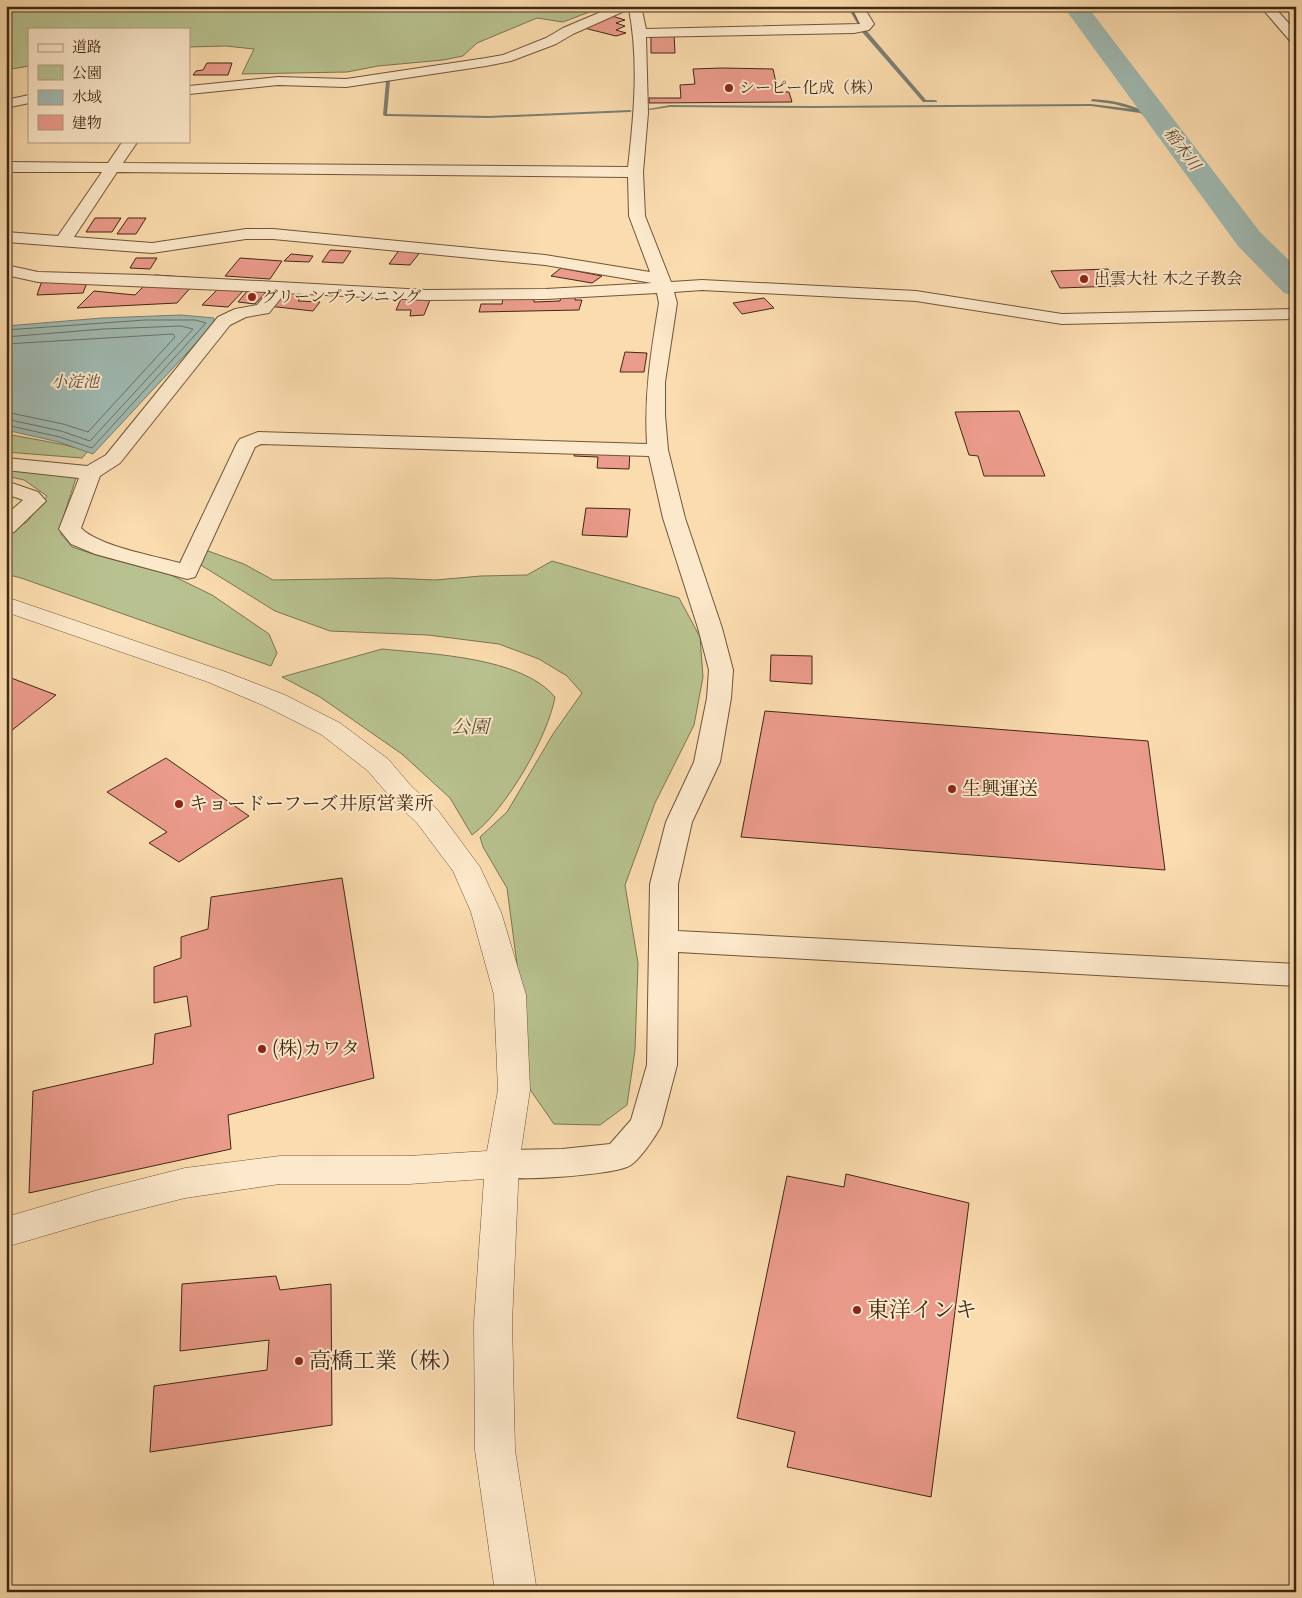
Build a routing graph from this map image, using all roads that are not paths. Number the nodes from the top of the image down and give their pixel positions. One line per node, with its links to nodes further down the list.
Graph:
1 (626, 6): 9 (street)
2 (635, 6): 7 (street)
3 (857, 6): 7 (street)
4 (1266, 6): 5 (street)
5 (1281, 24): 6 (street); 8 (street)
6 (1296, 24)
7 (640, 33): 15 (street)
8 (1296, 39)
9 (190, 90)
10 (28, 99): 11 (street)
11 (6, 104)
12 (130, 142): 14 (street)
13 (6, 167): 14 (street)
14 (111, 168): 15 (street); 17 (street)
15 (635, 172): 19 (street)
16 (6, 237): 17 (street)
17 (63, 241): 19 (street)
18 (6, 270): 20 (street)
19 (662, 283): 20 (street); 21 (street); 22 (street)
20 (279, 289): 24 (street)
21 (1295, 314)
22 (658, 450): 24 (street); 28 (street)
23 (6, 464): 24 (street)
24 (91, 473)
25 (6, 487): 26 (street)
26 (6, 527)
27 (6, 604): 30 (street)
28 (664, 941): 29 (street); 30 (street)
29 (1296, 975)
30 (502, 1164): 31 (street); 32 (street)
31 (6, 1232)
32 (516, 1592)

